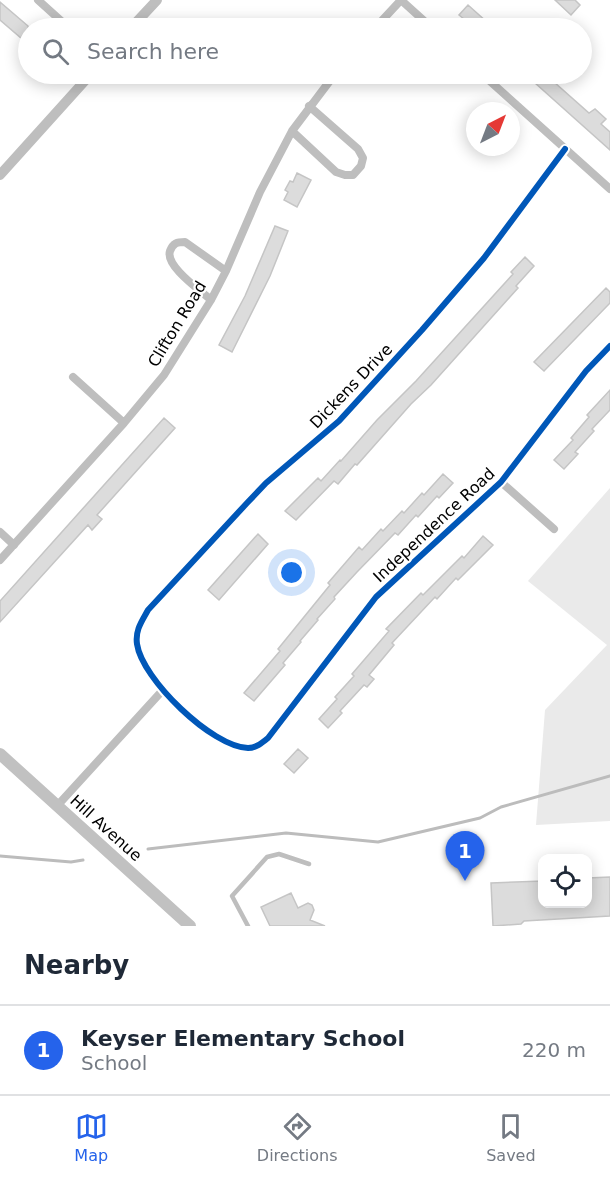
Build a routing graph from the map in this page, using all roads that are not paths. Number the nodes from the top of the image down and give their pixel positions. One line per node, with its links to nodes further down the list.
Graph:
1 (38, 0): 4 (street)
2 (157, 0): 5 (street)
3 (401, 0): 6 (street); 7 (street)
4 (58, 18)
5 (140, 18)
6 (384, 18)
7 (421, 18)
8 (82, 84): 14 (street)
9 (327, 84): 11 (street, Clifton Road)
10 (493, 84): 13 (street)
11 (309, 106): 12 (street, Clifton Road); 12 (street)
12 (292, 132): 16 (street, Clifton Road)
13 (565, 149): 15 (street); 26 (street, Dickens Drive)
14 (0, 175)
15 (610, 189)
16 (226, 271): 17 (street, Clifton Road); 17 (street)
17 (211, 300): 20 (street, Clifton Road)
18 (610, 346): 21 (street, Independence Road)
19 (73, 378): 20 (street)
20 (124, 423): 24 (street, Clifton Road)
21 (501, 482): 22 (street); 26 (street, Independence Road)
22 (554, 529)
23 (0, 532): 24 (street)
24 (14, 545): 25 (street, Clifton Road)
25 (0, 560)
26 (162, 691): 28 (street)
27 (0, 754): 28 (main road, Hill Avenue)
28 (57, 806): 30 (main road, Hill Avenue)
29 (309, 864): 31 (lane)
30 (189, 926)
31 (248, 926)

